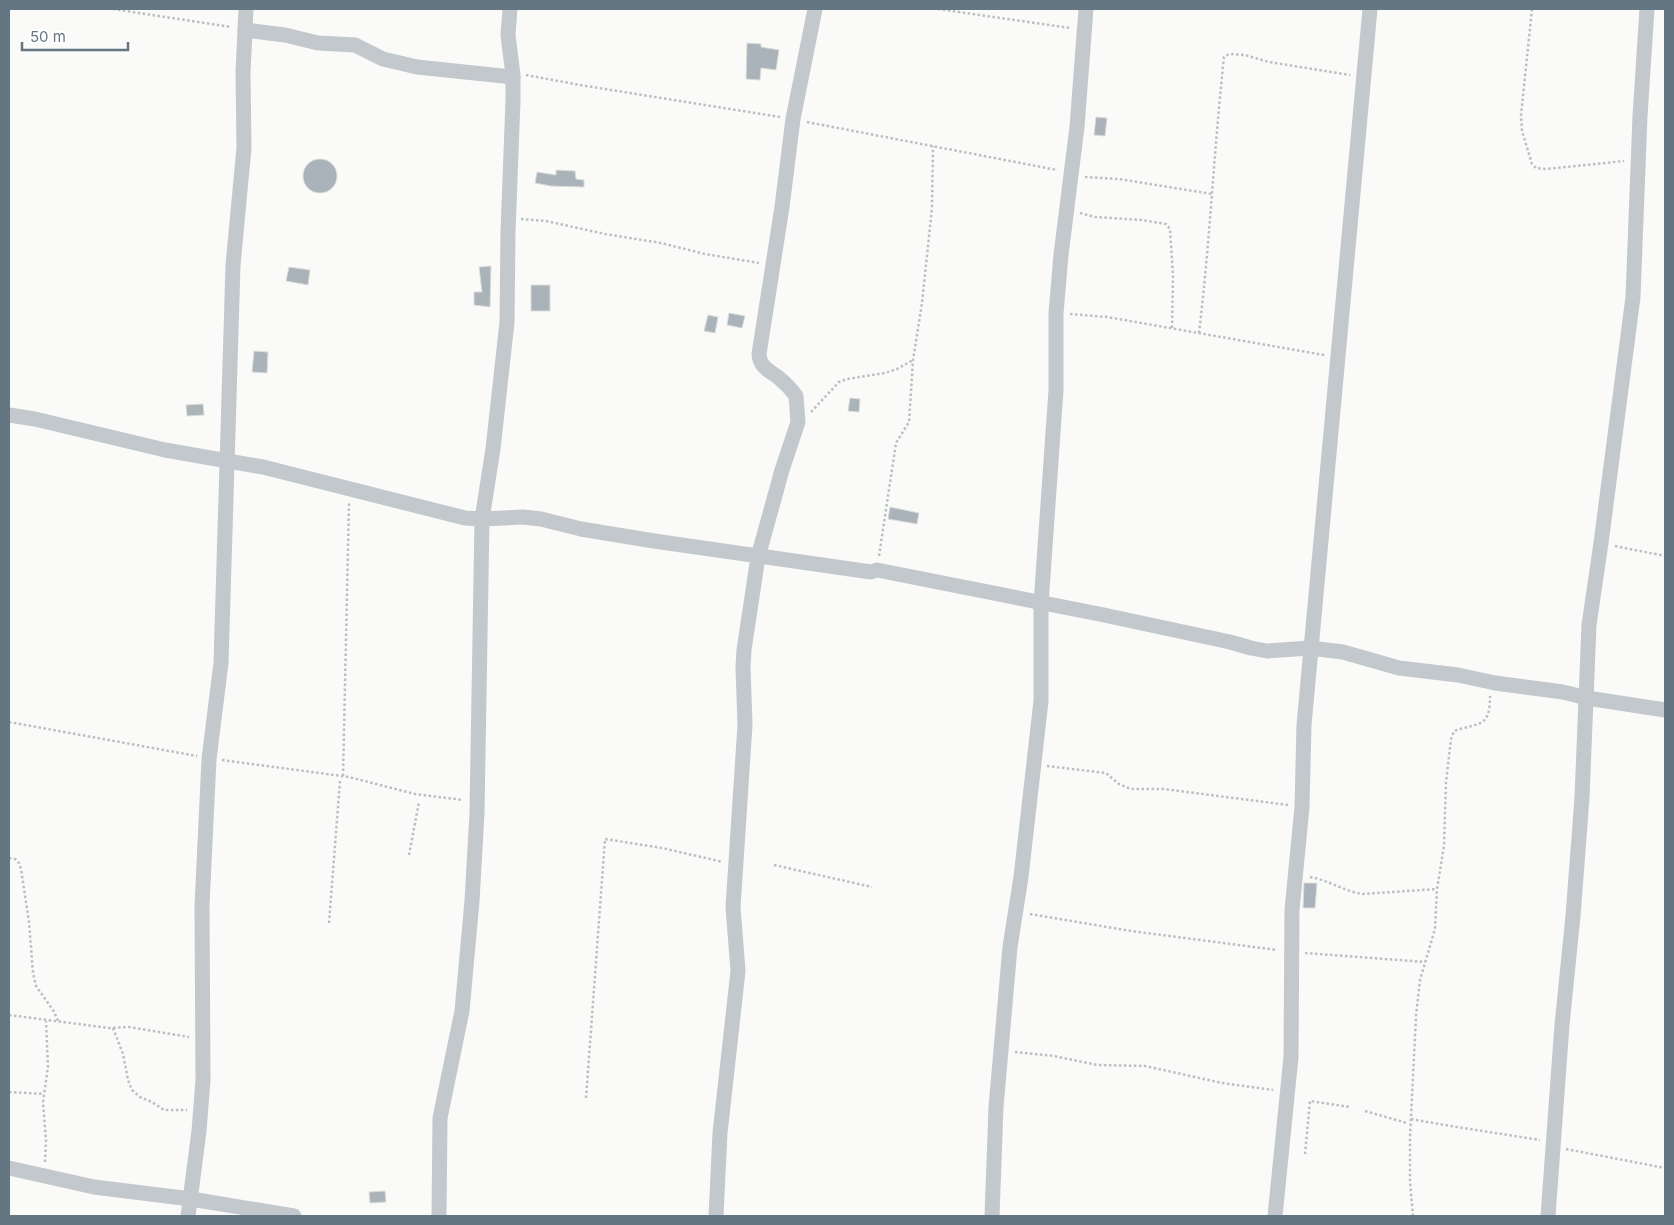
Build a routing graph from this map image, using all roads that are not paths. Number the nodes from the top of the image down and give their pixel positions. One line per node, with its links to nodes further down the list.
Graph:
1 (246, 9): 7 (street)
2 (510, 9): 8 (street)
3 (816, 9): 12 (street)
4 (1086, 9): 13 (street)
5 (1370, 9): 14 (street)
6 (1646, 9): 15 (street)
7 (245, 30): 8 (street); 10 (street)
8 (512, 75): 11 (street)
9 (9, 415): 10 (street)
10 (226, 460): 11 (street); 18 (street)
11 (482, 519): 12 (street); 21 (street)
12 (758, 557): 13 (street); 22 (street)
13 (1041, 604): 14 (street); 23 (street)
14 (1310, 648): 15 (street); 24 (street)
15 (1587, 698): 16 (street); 25 (street)
16 (1665, 710)
17 (9, 1168): 18 (street)
18 (191, 1199): 19 (street); 20 (street)
19 (188, 1216)
20 (294, 1216)
21 (439, 1216)
22 (716, 1216)
23 (992, 1216)
24 (1275, 1216)
25 (1548, 1216)

